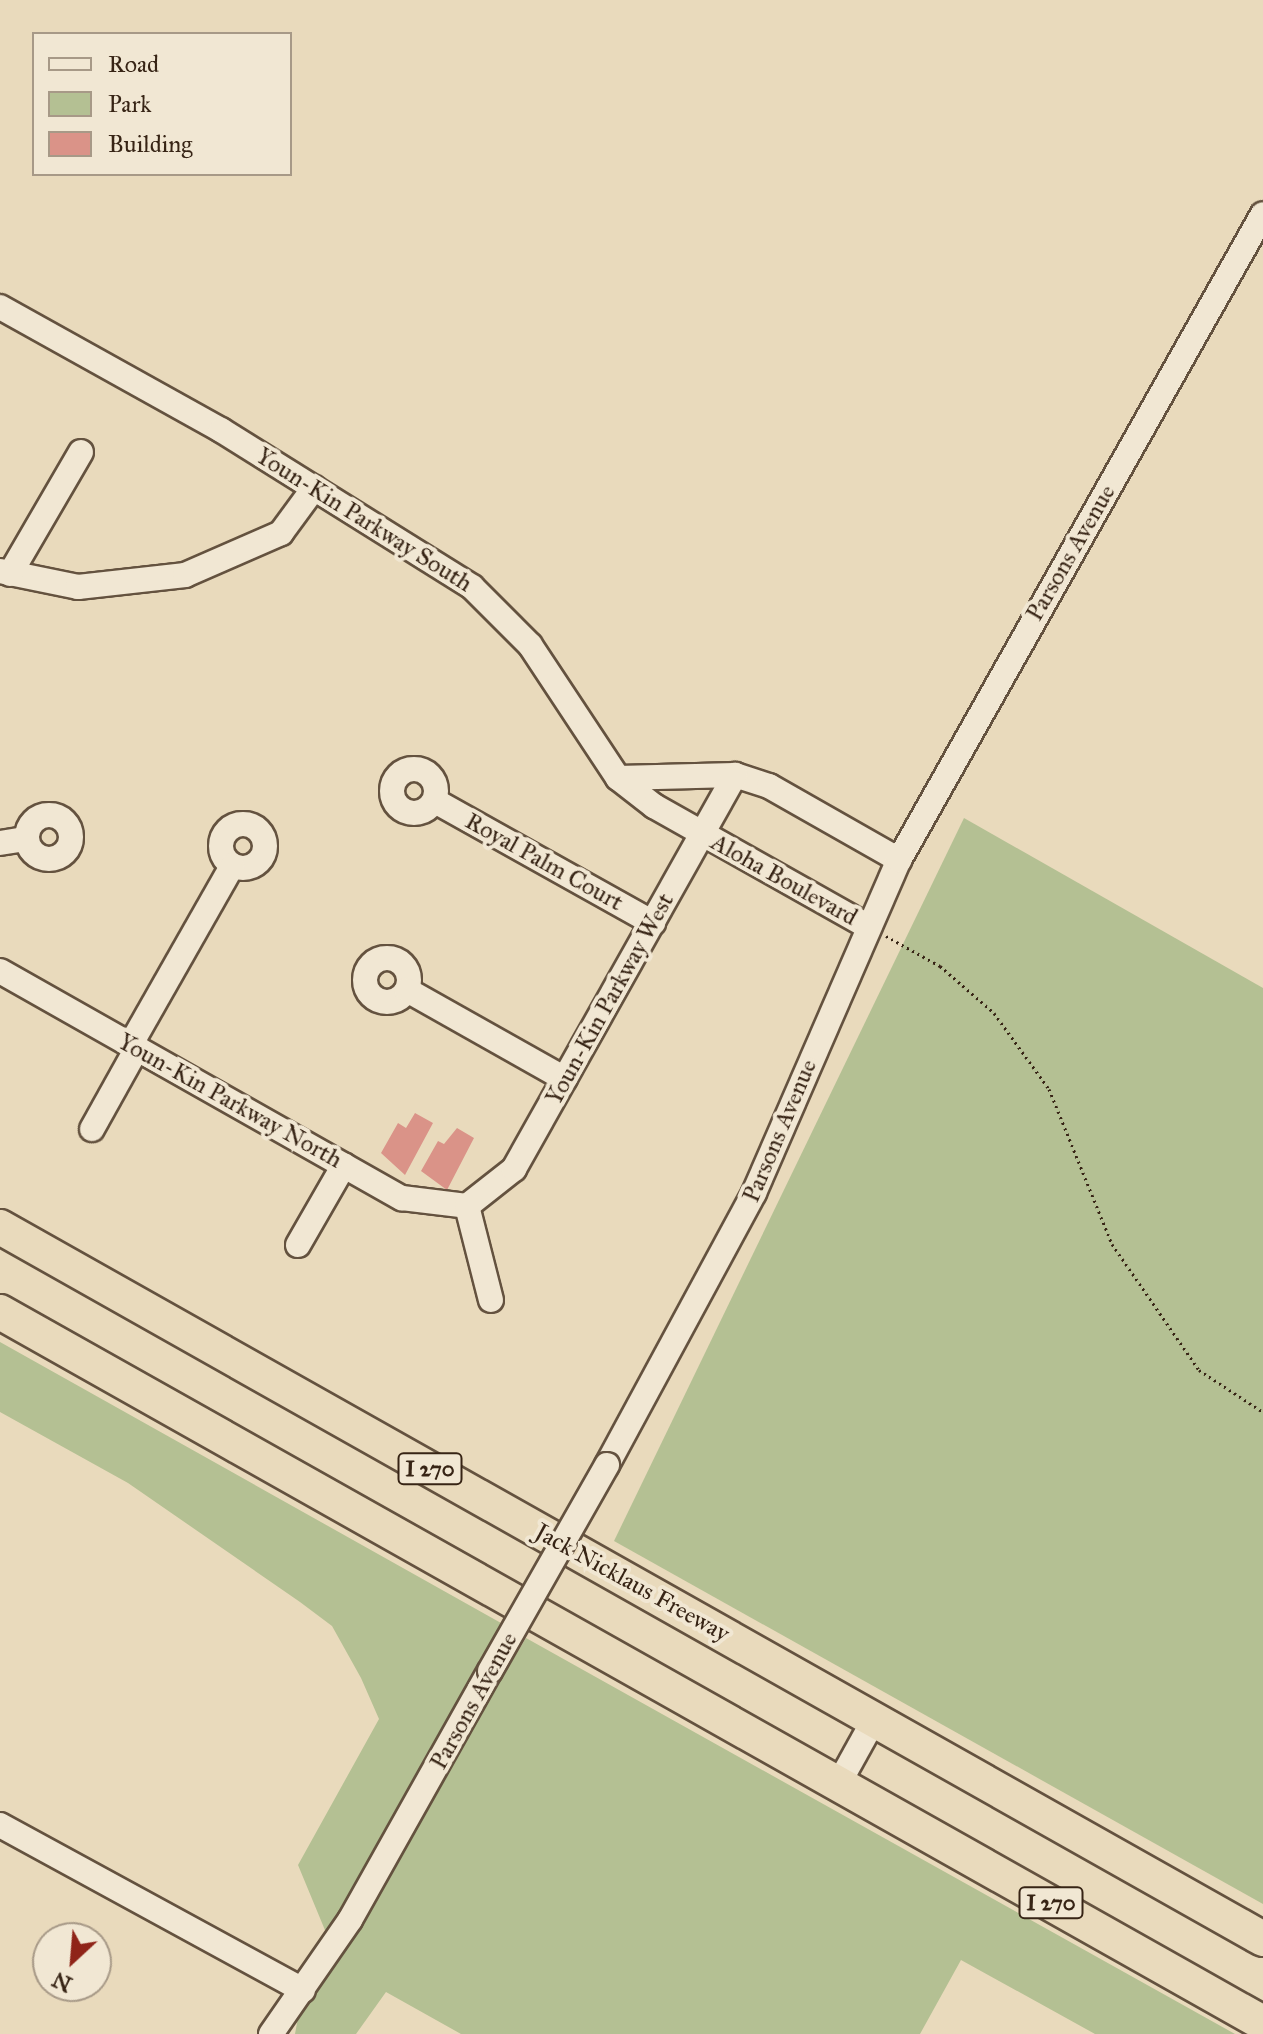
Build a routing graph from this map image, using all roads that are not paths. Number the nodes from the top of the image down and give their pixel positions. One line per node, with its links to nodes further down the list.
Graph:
1 (1263, 214): 12 (street, Parsons Avenue)
2 (0, 307): 4 (street, Youn-Kin Parkway South)
3 (81, 452): 5 (street)
4 (314, 488): 5 (street); 7 (street, Youn-Kin Parkway South)
5 (5, 573)
6 (735, 775): 7 (street); 9 (street, Youn-Kin Parkway West); 12 (street)
7 (618, 778): 9 (street, Youn-Kin Parkway South)
8 (435, 801): 14 (street, Royal Palm Court)
9 (702, 834): 14 (street, Youn-Kin Parkway West); 15 (street, Aloha Boulevard)
10 (26, 839): 11 (street)
11 (0, 843)
12 (899, 860): 15 (street, Parsons Avenue)
13 (232, 866): 18 (street)
14 (653, 923): 19 (street, Youn-Kin Parkway West)
15 (867, 926): 31 (street, Parsons Avenue, bridge)
16 (0, 971): 18 (street, Youn-Kin Parkway North)
17 (407, 990): 19 (street)
18 (134, 1046): 20 (street); 21 (street, Youn-Kin Parkway North)
19 (565, 1079): 22 (street, Youn-Kin Parkway West)
20 (92, 1129)
21 (344, 1165): 22 (street, Youn-Kin Parkway North); 24 (street)
22 (467, 1206): 25 (street)
23 (0, 1227): 27 (highway, Jack Nicklaus Freeway / I 270)
24 (298, 1245)
25 (491, 1300)
26 (0, 1312): 28 (highway, I 270)
27 (875, 1718): 28 (street); 30 (highway, Jack Nicklaus Freeway / I 270)
28 (839, 1783): 32 (highway, I 270)
29 (0, 1825): 31 (street)
30 (1263, 1939)
31 (303, 1990): 33 (street, Parsons Avenue)
32 (1263, 2023)
33 (271, 2034)

